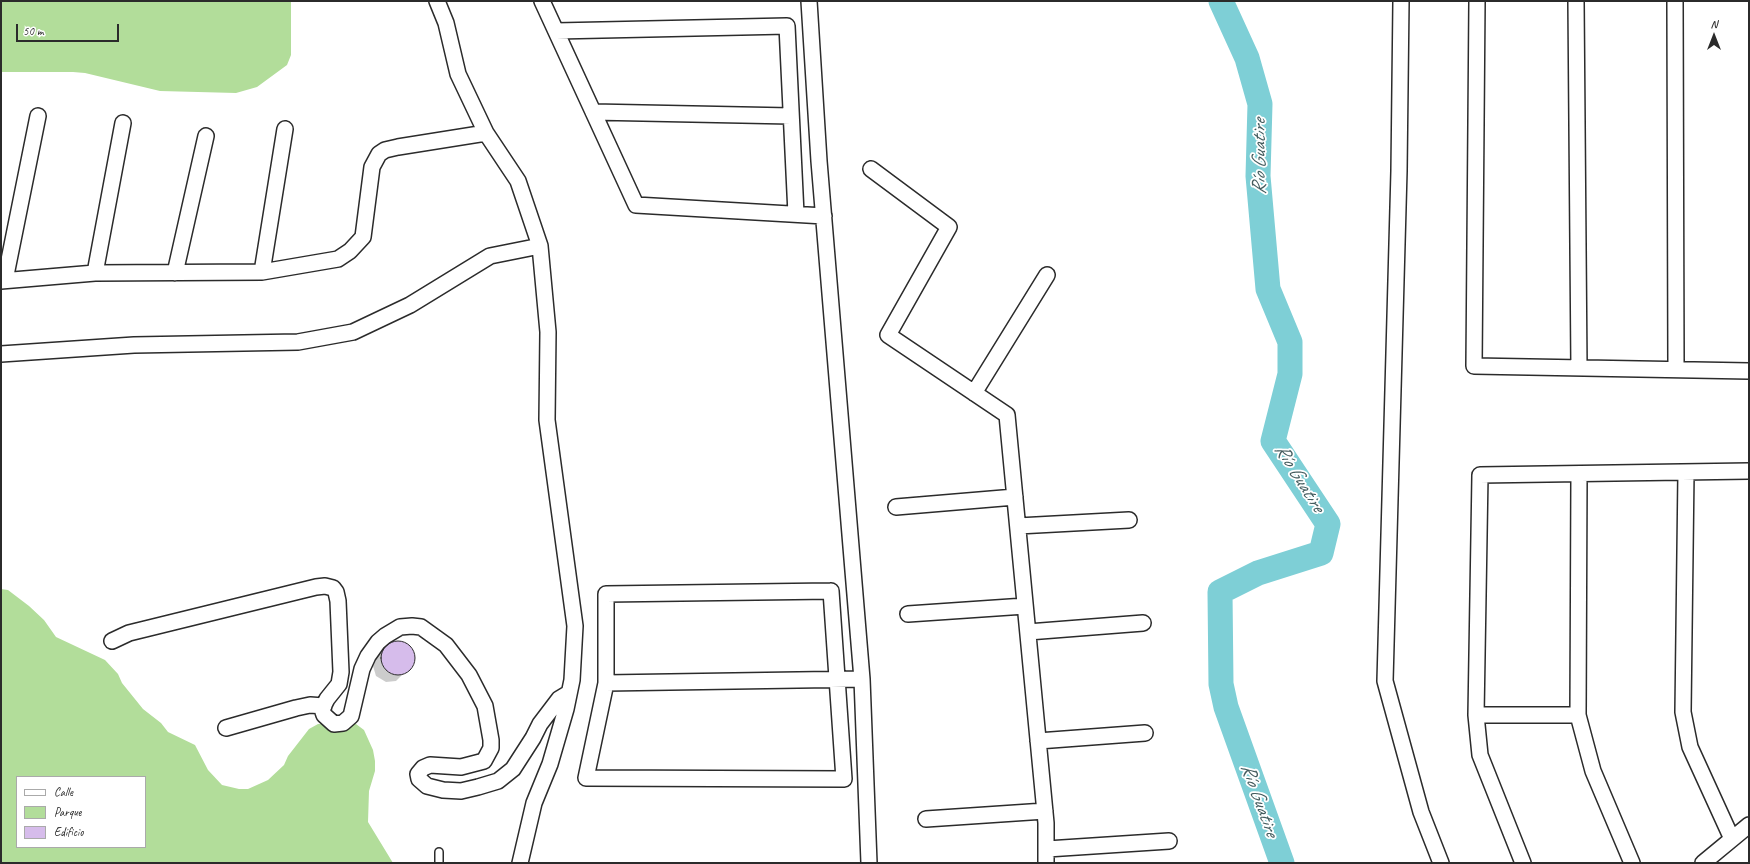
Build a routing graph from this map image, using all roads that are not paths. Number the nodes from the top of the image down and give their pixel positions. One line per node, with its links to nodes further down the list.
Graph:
1 (437, 1): 14 (street)
2 (542, 1): 8 (street)
3 (810, 1): 18 (street)
4 (1401, 1): 62 (street)
5 (1477, 1): 26 (street)
6 (1576, 1): 26 (street)
7 (1675, 1): 27 (street)
8 (556, 31): 9 (street); 11 (street)
9 (593, 112): 11 (street); 17 (street)
10 (38, 116): 24 (street)
11 (791, 116): 17 (street)
12 (123, 123): 21 (street)
13 (285, 129): 20 (street)
14 (486, 133): 19 (street); 20 (street)
15 (206, 136): 22 (street)
16 (871, 169): 29 (street)
17 (796, 214): 18 (street)
18 (824, 216): 43 (street)
19 (540, 246): 25 (street); 45 (street)
20 (262, 272): 22 (street)
21 (95, 273): 22 (street); 24 (street)
22 (175, 273)
23 (1047, 276): 29 (street)
24 (3, 281)
25 (1, 354)
26 (1579, 368): 27 (street)
27 (1676, 369): 28 (street)
28 (1749, 371)
29 (974, 393): 33 (street)
30 (1749, 471): 31 (street)
31 (1686, 472): 32 (street); 55 (street)
32 (1579, 474): 47 (street); 48 (street)
33 (1015, 497): 34 (street); 36 (street)
34 (896, 507)
35 (1129, 520): 36 (street)
36 (1018, 526): 37 (street)
37 (1025, 606): 38 (street); 40 (street)
38 (908, 614)
39 (1143, 624): 40 (street)
40 (1028, 632): 51 (street)
41 (112, 641): 46 (street)
42 (836, 679): 43 (street); 44 (street); 44 (street); 44 (street)
43 (862, 679): 61 (street)
44 (606, 682)
45 (569, 693): 46 (street); 60 (street)
46 (324, 706): 49 (street)
47 (1476, 716): 48 (street); 63 (street)
48 (1578, 716): 64 (street)
49 (226, 728)
50 (1145, 733): 51 (street)
51 (1038, 741): 52 (street)
52 (1045, 811): 53 (street); 58 (street)
53 (926, 819)
54 (1749, 825): 55 (street)
55 (1732, 839): 65 (street)
56 (1169, 841): 58 (street)
57 (439, 852): 59 (lane)
58 (1047, 856)
59 (439, 863)
60 (520, 863)
61 (869, 863)
62 (1441, 863)
63 (1522, 863)
64 (1632, 863)
65 (1703, 863)

